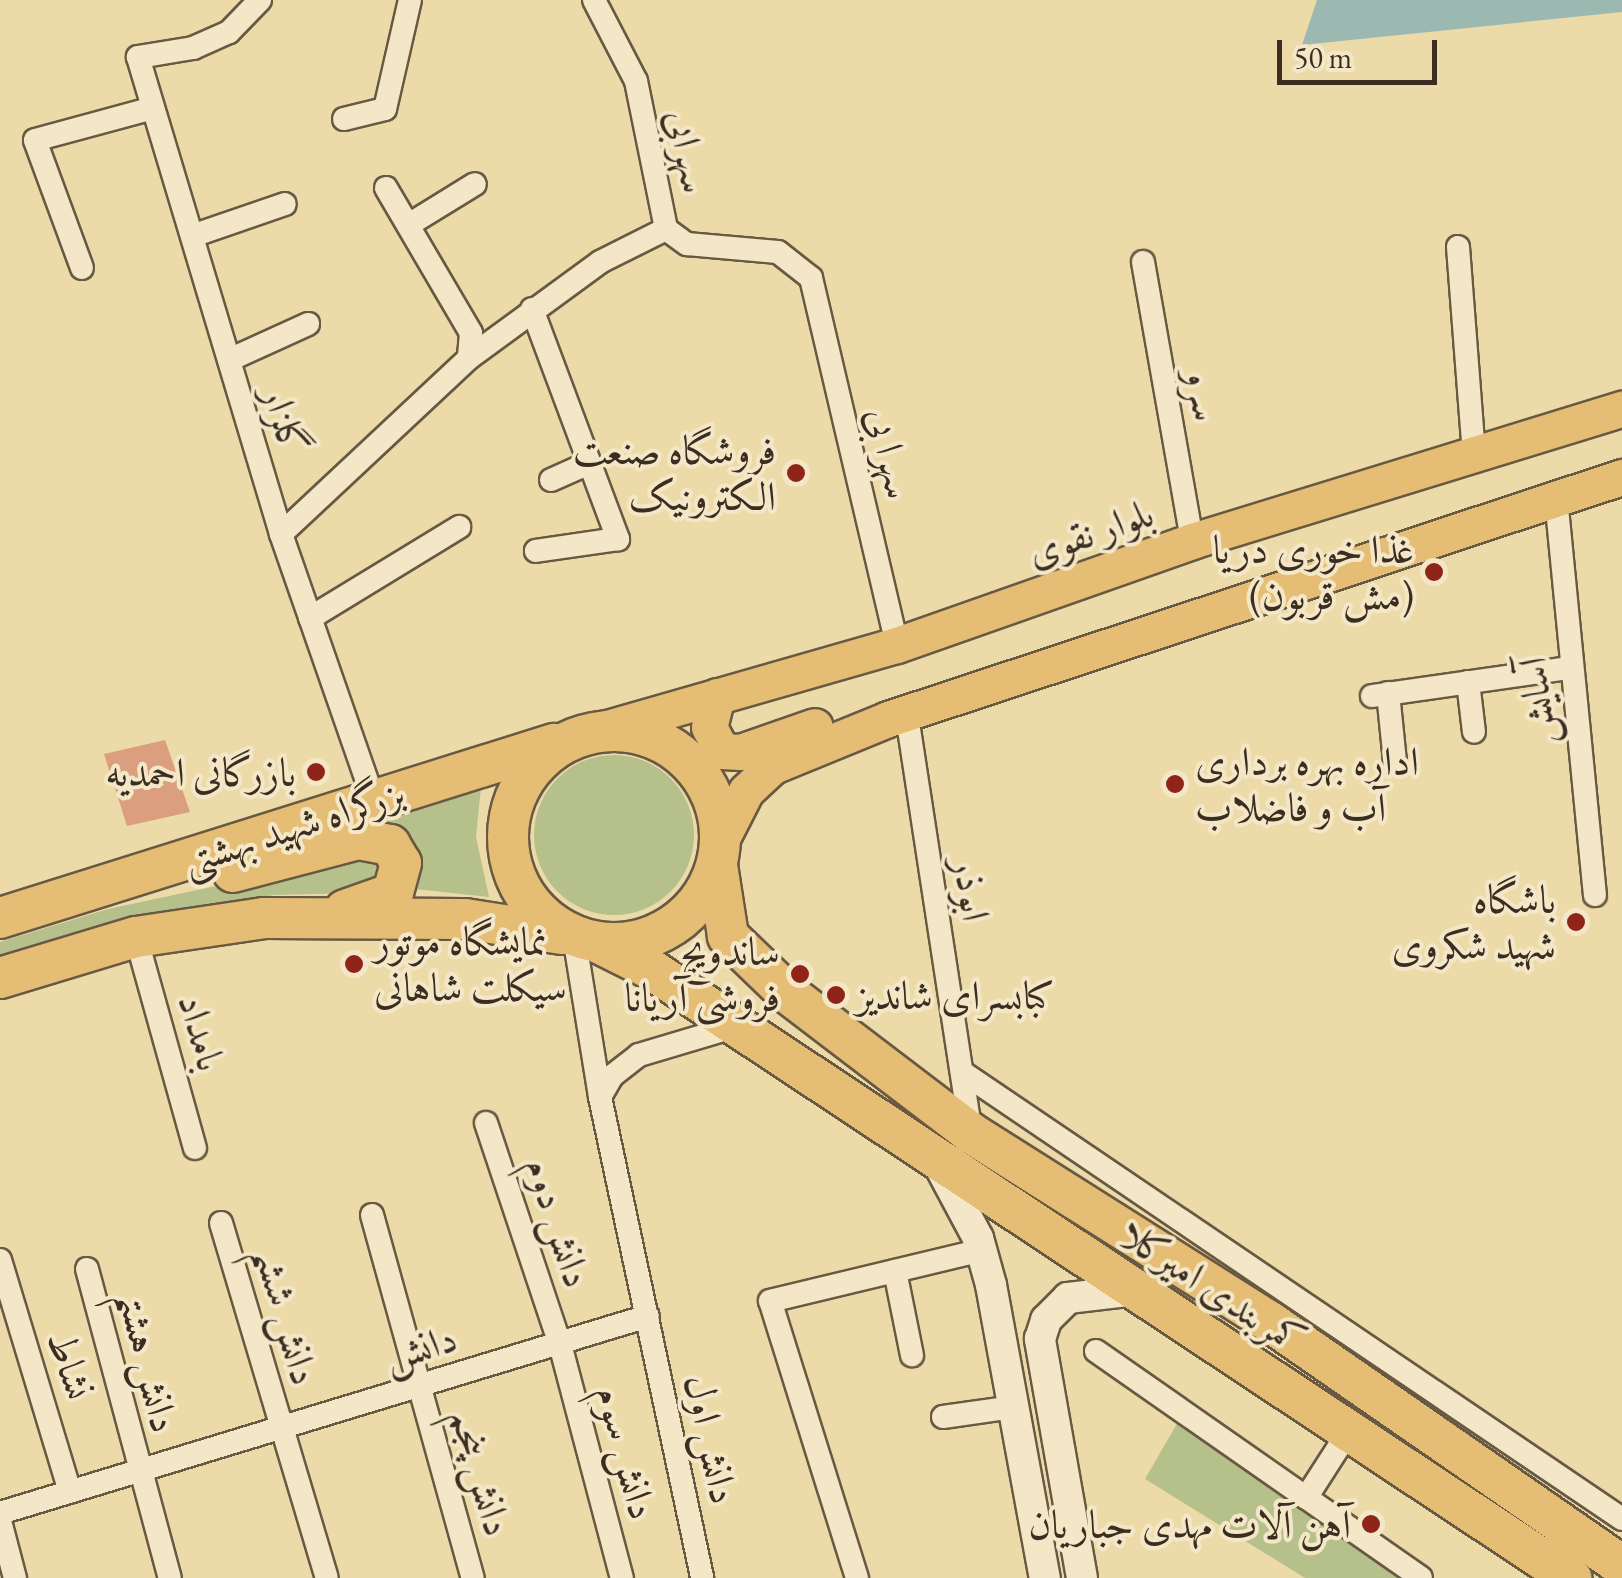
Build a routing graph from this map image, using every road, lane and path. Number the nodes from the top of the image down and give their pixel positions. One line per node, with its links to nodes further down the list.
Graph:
1 (410, 0): 5 (street)
2 (594, 0): 10 (street, سهرابی)
3 (252, 4): 4 (street, گلزار)
4 (153, 108): 11 (street, گلزار); 14 (street)
5 (344, 119)
6 (475, 184): 9 (street)
7 (386, 188): 9 (street)
8 (284, 204): 11 (street)
9 (410, 224): 18 (street)
10 (666, 229): 15 (street, سهرابی); 16 (street)
11 (192, 236): 19 (street, گلزار)
12 (1458, 247): 21 (street)
13 (1143, 262): 28 (street, سرو)
14 (82, 268)
15 (811, 278): 31 (street, سهرا بی)
16 (532, 310): 18 (street); 22 (street)
17 (308, 324): 19 (street)
18 (469, 358): 27 (street)
19 (229, 360): 27 (street, گلزار)
20 (1622, 409): 21 (main road, بلوار نقوی)
21 (1474, 455): 28 (main road, بلوار نقوی)
22 (589, 464): 24 (street); 29 (street)
23 (1622, 477): 25 (main road)
24 (551, 480)
25 (1556, 498): 32 (street, آسایش); 35 (main road)
26 (460, 527): 30 (street)
27 (281, 534): 30 (street, گلزار)
28 (1192, 541): 31 (main road, بلوار نقوی)
29 (536, 551)
30 (310, 618): 39 (street, گلزار)
31 (897, 645): 34 (main road, بلوار نقوی)
32 (1569, 668): 33 (street); 41 (street, آسایش)
33 (1468, 682): 36 (street); 38 (street)
34 (717, 696): 35 (main road); 37 (main road, بلوار نقوی)
35 (898, 717): 40 (main road); 51 (street, ابوذر)
36 (1474, 732)
37 (586, 734): 39 (highway, بزرگراه شهید بهشتی); 40 (highway); 46 (highway)
38 (1395, 762)
39 (374, 801): 42 (highway, بزرگراه شهید بهشتی)
40 (718, 854): 46 (highway); 48 (highway, کمربندی امیرکلا)
41 (1595, 895)
42 (70, 897): 43 (highway); 44 (highway, بزرگراه شهید بهشتی)
43 (317, 916): 45 (highway, بزرگراه شهید بهشتی); 46 (highway, بزرگراه شهید بهشتی)
44 (0, 918)
45 (136, 936): 47 (highway, بزرگراه شهید بهشتی); 55 (street, بامداد)
46 (586, 940): 49 (highway, کمربندی امیرکلا); 52 (street)
47 (0, 978)
48 (806, 1006): 50 (highway); 54 (highway, کمربندی امیرکلا)
49 (733, 1027): 50 (highway, کمربندی امیرکلا); 52 (street)
50 (773, 1054): 56 (highway, کمربندی امیرکلا)
51 (962, 1072): 54 (street, ابوذر); 59 (street)
52 (600, 1097): 66 (street)
53 (486, 1123): 67 (street, دانش دوم)
54 (971, 1134): 59 (highway, کمربندی امیرکلا)
55 (195, 1148)
56 (939, 1165): 60 (main road); 64 (highway, کمربندی امیرکلا)
57 (372, 1215): 70 (street, دانش پنجم)
58 (221, 1223): 73 (street, دانش ششم)
59 (1163, 1232): 65 (highway, کمربندی امیرکلا)
60 (982, 1250): 63 (street); 71 (main road)
61 (0, 1260): 76 (street, نشاط)
62 (87, 1269): 75 (street, دانش هشتم)
63 (895, 1271): 69 (street); 88 (street)
64 (1136, 1290): 74 (highway, کمربندی امیرکلا); 90 (main road)
65 (1278, 1308): 79 (street); 81 (highway, کمربندی امیرکلا)
66 (648, 1316): 67 (street, دانش); 87 (street, دانش اول)
67 (560, 1344): 70 (street, دانش); 86 (street, دانش سوم)
68 (1096, 1351): 77 (street)
69 (912, 1355)
70 (419, 1387): 73 (street, دانش); 85 (street, دانش پنجم)
71 (1014, 1407): 72 (street); 89 (main road)
72 (942, 1417)
73 (281, 1428): 75 (street, دانش); 84 (street, دانش ششم)
74 (1349, 1431): 77 (street); 92 (highway, کمربندی امیرکلا)
75 (138, 1472): 76 (street, دانش); 83 (street, دانش هشتم)
76 (70, 1492): 78 (street, دانش)
77 (1306, 1498): 91 (street)
78 (0, 1513)
79 (1619, 1515)
80 (0, 1522): 82 (street)
81 (1622, 1566)
82 (15, 1578)
83 (170, 1578)
84 (327, 1578)
85 (473, 1578)
86 (622, 1578)
87 (702, 1578)
88 (858, 1578)
89 (1045, 1578)
90 (1082, 1578)
91 (1421, 1578)
92 (1571, 1578)

